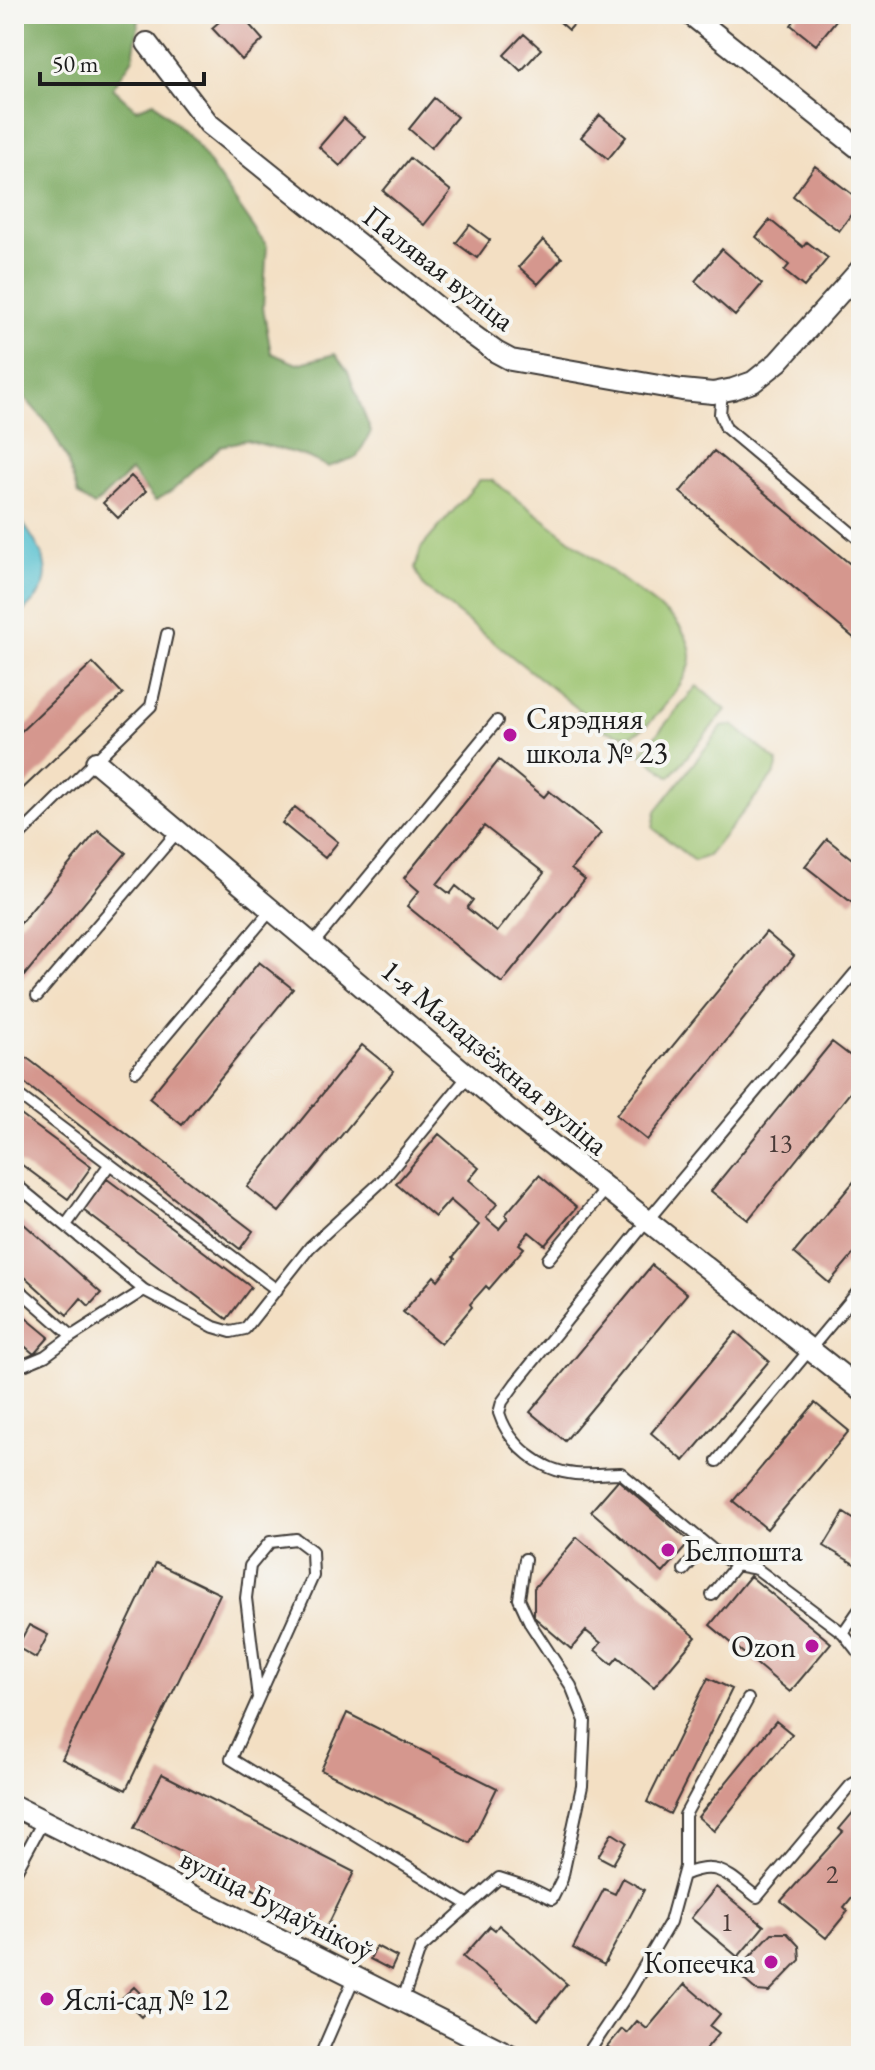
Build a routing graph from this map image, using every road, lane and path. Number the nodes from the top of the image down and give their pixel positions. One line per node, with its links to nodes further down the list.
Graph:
1 (690, 14): 3 (street)
2 (147, 43): 5 (street, Палявая вуліца)
3 (861, 150)
4 (861, 269): 5 (street, Палявая вуліца)
5 (722, 391): 6 (lane)
6 (861, 541)
7 (167, 634): 9 (lane)
8 (497, 721): 13 (lane)
9 (96, 762): 10 (street, 1-я Маладзёжная вуліца); 11 (lane)
10 (178, 831): 12 (street, 1-я Маладзёжная вуліца); 15 (lane)
11 (14, 841)
12 (272, 909): 13 (street, 1-я Маладзёжная вуліца); 16 (lane)
13 (313, 944): 17 (street, 1-я Маладзёжная вуліца)
14 (861, 978): 22 (lane)
15 (37, 996)
16 (136, 1071)
17 (469, 1075): 21 (street, 1-я Маладзёжная вуліца); 28 (lane)
18 (14, 1092): 19 (lane)
19 (109, 1165): 23 (lane); 28 (lane)
20 (14, 1183): 23 (lane)
21 (607, 1188): 22 (street, 1-я Маладзёжная вуліца); 24 (lane)
22 (647, 1221): 30 (street, 1-я Маладзёжная вуліца); 34 (lane)
23 (66, 1225): 27 (lane)
24 (548, 1259)
25 (14, 1285): 29 (lane)
26 (861, 1288): 30 (lane)
27 (144, 1290): 28 (lane); 29 (lane)
28 (277, 1290)
29 (72, 1336): 31 (lane)
30 (809, 1349): 32 (street, 1-я Маладзёжная вуліца); 33 (lane)
31 (14, 1369)
32 (861, 1390)
33 (717, 1461)
34 (705, 1545): 36 (lane); 37 (lane)
35 (525, 1559): 49 (lane)
36 (736, 1565): 38 (lane); 40 (lane)
37 (684, 1570)
38 (712, 1595)
39 (861, 1607): 40 (lane)
40 (843, 1633): 41 (lane)
41 (861, 1656)
42 (258, 1698): 42 (lane); 49 (lane)
43 (748, 1699): 48 (lane)
44 (861, 1779): 48 (lane)
45 (14, 1806): 46 (street, вуліца Будаўнікоў)
46 (43, 1821): 47 (lane); 50 (street, вуліца Будаўнікоў)
47 (14, 1875)
48 (683, 1875): 54 (lane)
49 (469, 1905): 51 (lane)
50 (354, 1978): 51 (street, вуліца Будаўнікоў); 52 (lane)
51 (402, 2002): 53 (street, вуліца Будаўнікоў)
52 (320, 2056)
53 (512, 2056)
54 (586, 2056)

